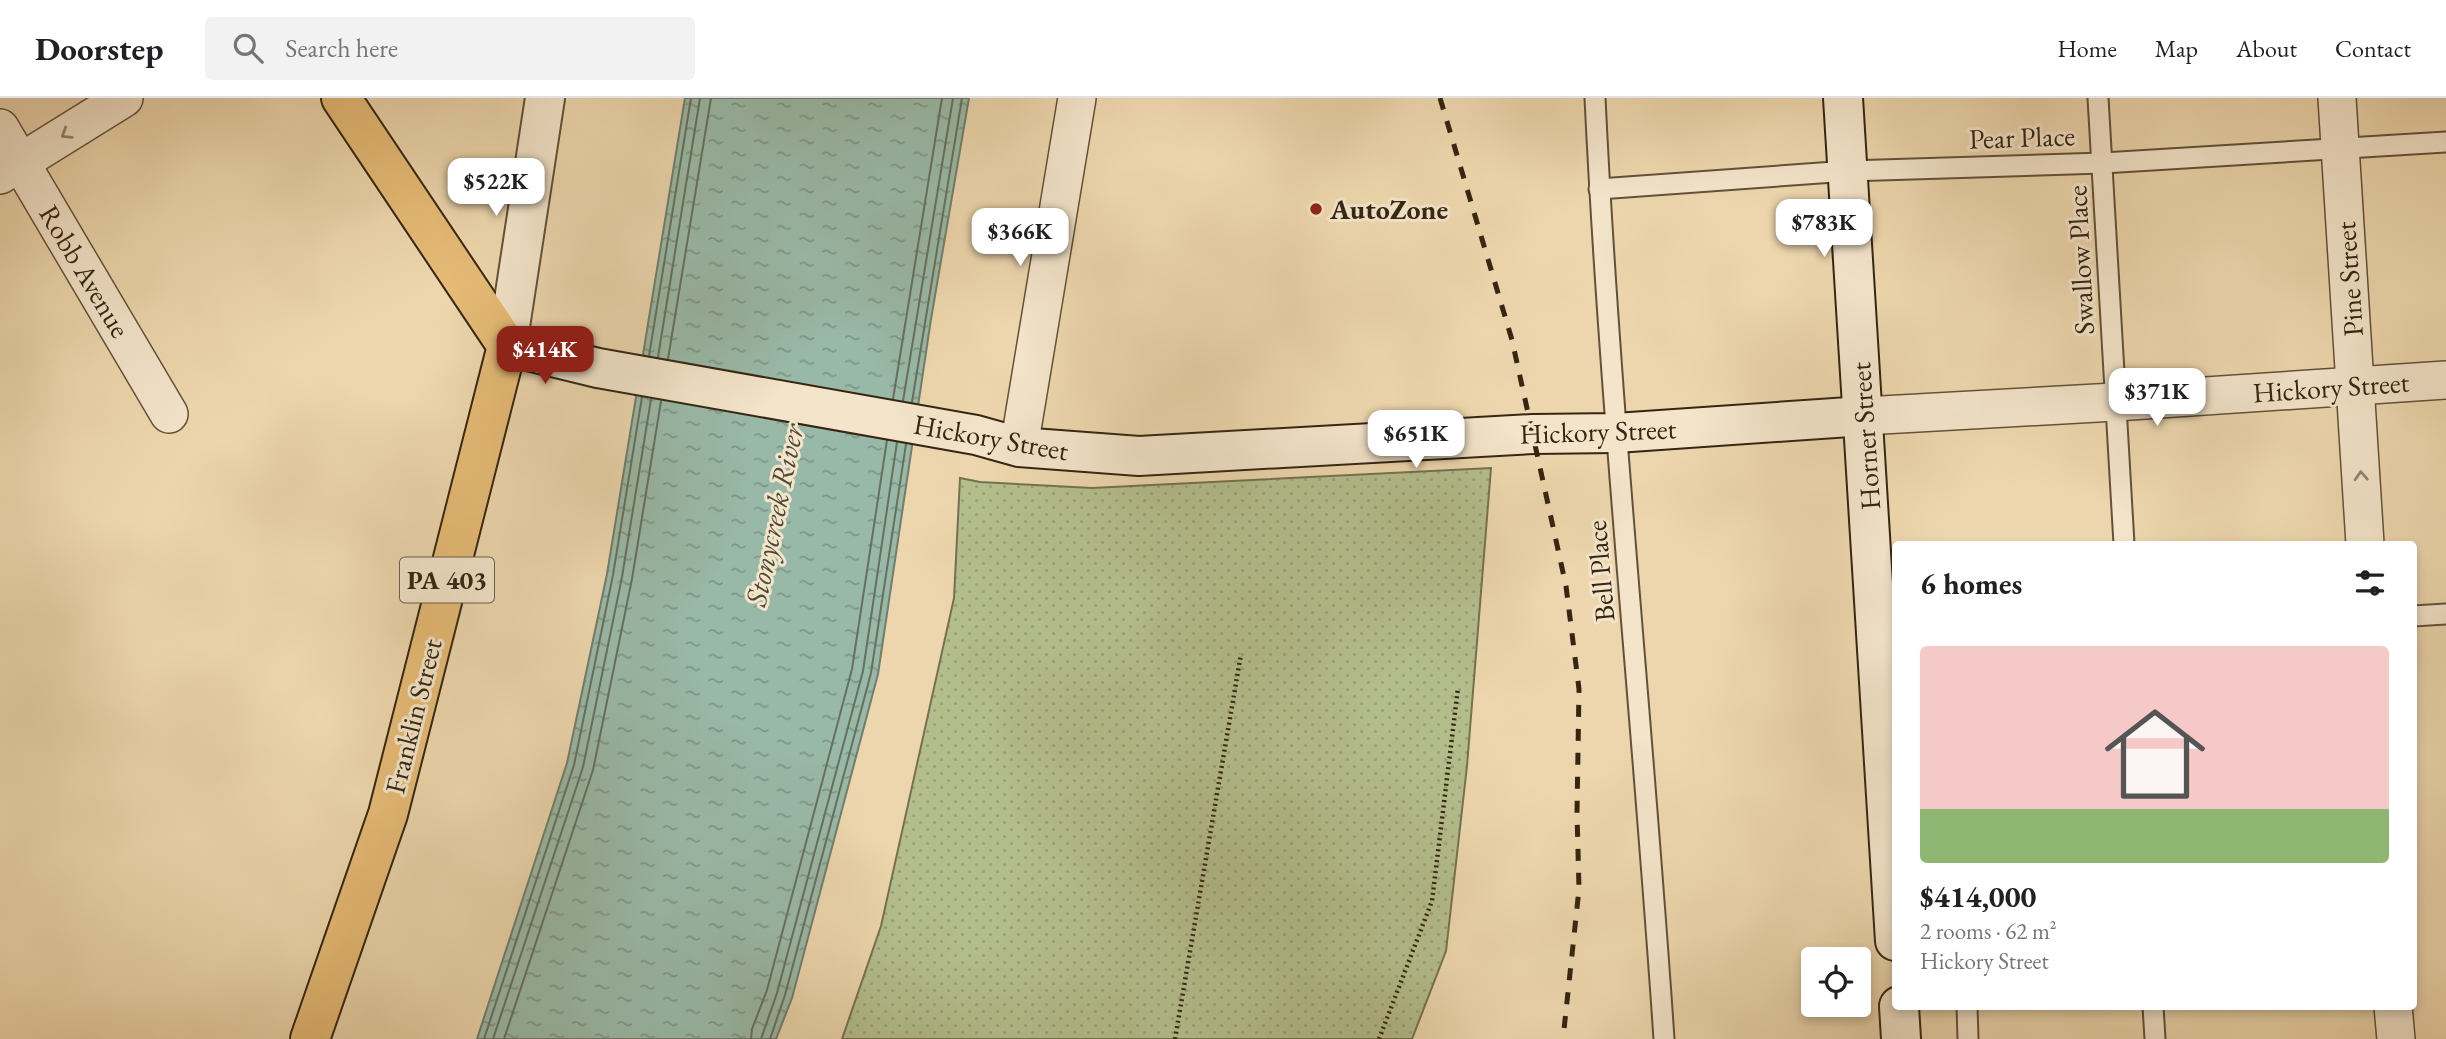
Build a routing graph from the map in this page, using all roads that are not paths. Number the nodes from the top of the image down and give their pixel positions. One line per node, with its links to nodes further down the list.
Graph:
1 (124, 98): 13 (street, one-way to 13)
2 (341, 98): 16 (main road)
3 (545, 98): 16 (main road, Franklin Street)
4 (1077, 98): 23 (street)
5 (1595, 98): 15 (lane, Bell Place)
6 (1843, 98): 14 (main road, Horner Street)
7 (2098, 98): 12 (lane, Swallow Place)
8 (2337, 98): 11 (street, Pine Street)
9 (0, 128): 13 (street, Robb Avenue)
10 (2446, 142): 11 (lane, Pear Place)
11 (2340, 148): 12 (lane, Pear Place); 18 (street, Pine Street)
12 (2103, 163): 14 (lane, Pear Place); 19 (lane, Swallow Place)
13 (10, 168): 20 (street, Robb Avenue)
14 (1848, 172): 15 (lane, Pear Place); 21 (main road, Horner Street)
15 (1599, 189): 22 (lane, Bell Place)
16 (507, 346): 23 (main road, Hickory Street); 33 (main road, Franklin Street / PA 403)
17 (2446, 380): 18 (street, Hickory Street)
18 (2356, 385): 19 (street, Hickory Street); 25 (street, Pine Street, one-way to 18)
19 (2115, 402): 21 (street, Hickory Street); 24 (lane, Swallow Place)
20 (169, 414)
21 (1864, 416): 22 (main road, Hickory Street); 28 (main road, Horner Street)
22 (1616, 433): 23 (main road, Hickory Street); 34 (lane, Bell Place)
23 (1019, 447)
24 (2124, 541)
25 (2365, 541)
26 (2446, 614): 27 (lane)
27 (2417, 616)
28 (1892, 849)
29 (1899, 1010): 35 (main road)
30 (1967, 1010): 36 (lane)
31 (2153, 1010): 37 (lane)
32 (2393, 1010): 38 (street)
33 (310, 1039)
34 (1664, 1039)
35 (1901, 1039)
36 (1968, 1039)
37 (2155, 1039)
38 (2396, 1039)

